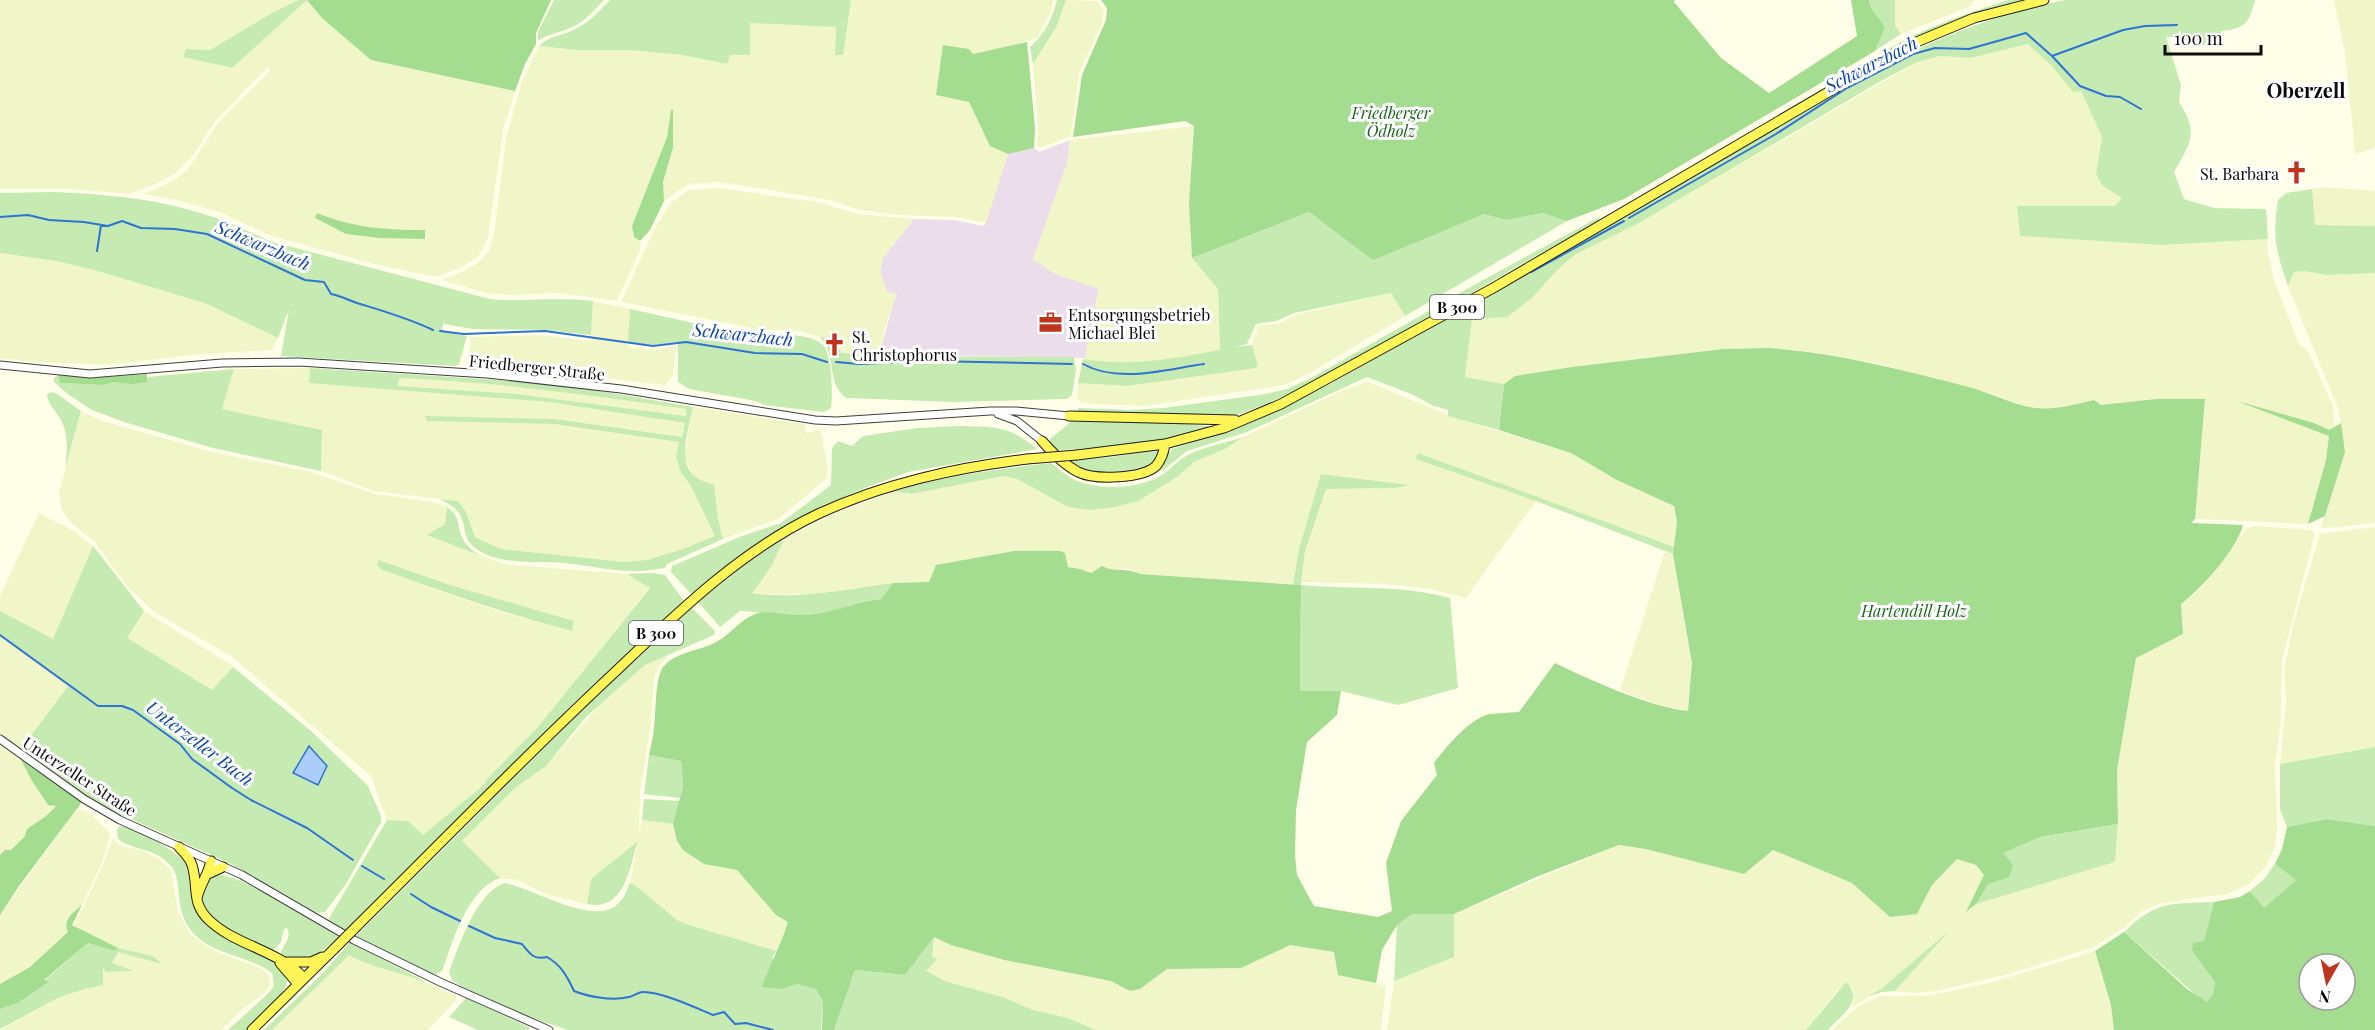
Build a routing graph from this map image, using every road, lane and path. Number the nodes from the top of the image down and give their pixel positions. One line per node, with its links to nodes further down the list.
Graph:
1 (2044, 0): 5 (main road, B 300)
2 (0, 364): 3 (street, Friedberger Straße)
3 (990, 411): 4 (street, Friedberger Straße); 6 (street)
4 (1069, 416): 5 (main road)
5 (1250, 418): 7 (main road, B 300)
6 (1041, 441): 7 (main road)
7 (1165, 444): 15 (main road, B 300, bridge)
8 (0, 739): 9 (street, Unterzeller Straße)
9 (179, 847): 10 (street, Unterzeller Straße); 13 (main road)
10 (211, 861): 11 (street, Unterzeller Straße); 12 (main road); 13 (main road)
11 (224, 867): 12 (main road); 20 (street, Unterzeller Straße)
12 (208, 874): 14 (main road)
13 (194, 882): 14 (main road)
14 (197, 900): 16 (main road)
15 (332, 951): 17 (main road); 18 (main road, B 300)
16 (269, 953): 17 (main road); 18 (main road)
17 (285, 962): 18 (main road)
18 (301, 981): 19 (main road, B 300)
19 (252, 1030)
20 (549, 1030)

